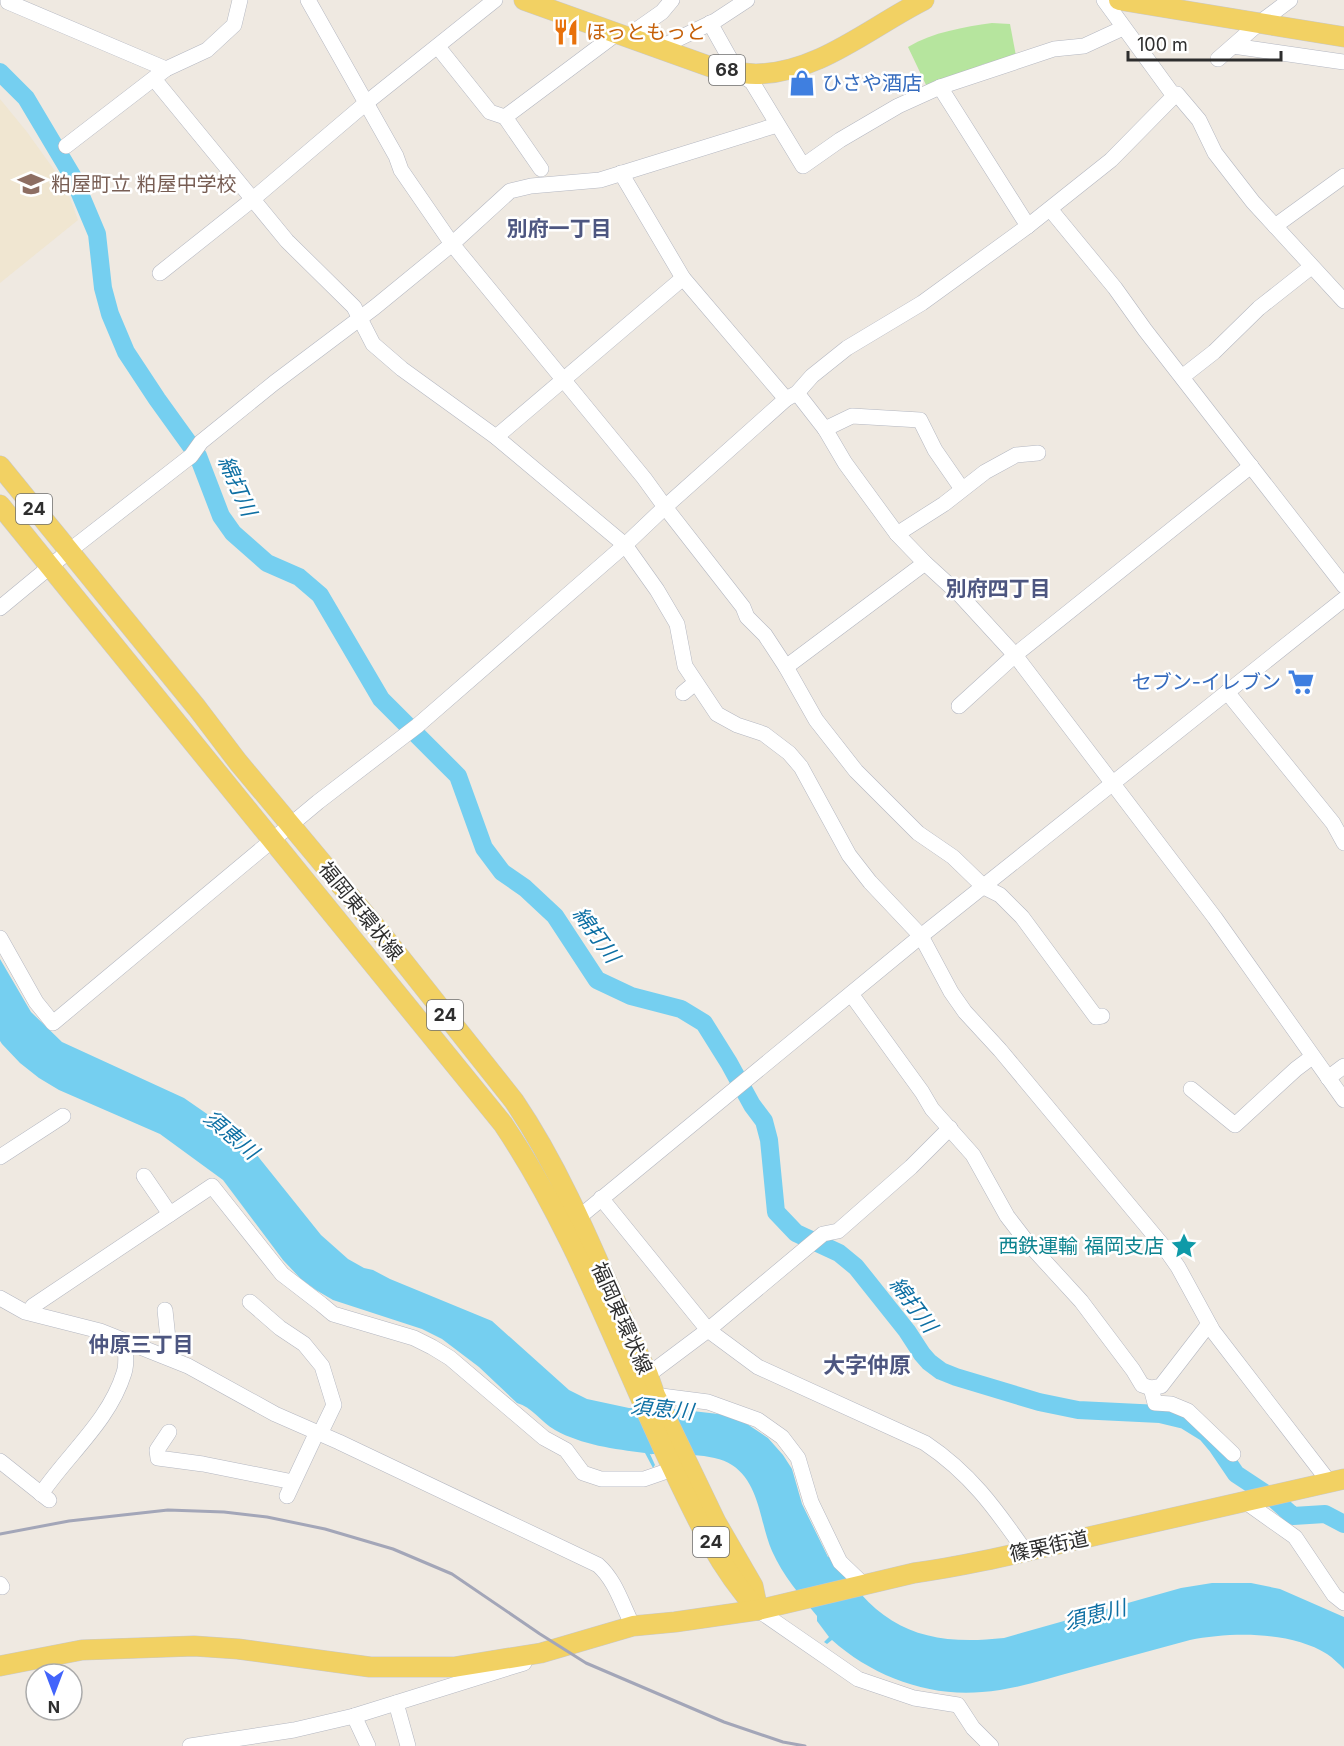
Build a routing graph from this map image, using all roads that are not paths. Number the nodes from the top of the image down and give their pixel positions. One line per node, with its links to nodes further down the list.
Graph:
1 (8, 0): 23 (street)
2 (240, 0): 23 (street)
3 (308, 0): 26 (street)
4 (495, 0): 18 (street)
5 (524, 0): 15 (main road, 68)
6 (672, 0): 15 (street)
7 (747, 0): 12 (street)
8 (924, 0): 22 (main road, 68)
9 (1104, 0): 14 (street)
10 (1119, 0): 13 (main road)
11 (1290, 0): 13 (street)
12 (710, 23): 19 (street); 22 (street)
13 (1258, 24): 16 (main road); 17 (street)
14 (1123, 28): 24 (street); 25 (street)
15 (623, 36): 19 (main road, 68); 27 (street)
16 (1344, 37)
17 (1233, 46): 20 (street); 21 (street)
18 (438, 47): 26 (street); 27 (street)
19 (657, 49): 22 (main road, 68)
20 (1218, 59)
21 (1344, 62)
22 (738, 73): 28 (street)
23 (160, 74): 29 (street); 33 (street)
24 (940, 87): 28 (street); 35 (street)
25 (1174, 96): 34 (street); 36 (street)
26 (366, 103): 33 (street); 37 (street)
27 (505, 117): 30 (street)
28 (777, 125): 31 (street)
29 (66, 146)
30 (542, 169)
31 (621, 173): 37 (street); 40 (street)
32 (1344, 176): 36 (street)
33 (253, 199): 39 (street); 42 (street)
34 (1050, 209): 35 (street); 43 (street)
35 (1028, 226): 45 (street)
36 (1275, 226): 38 (street)
37 (452, 243): 42 (street); 44 (street)
38 (1311, 267): 41 (street); 43 (street)
39 (160, 273)
40 (683, 278): 44 (street); 45 (street)
41 (1344, 301)
42 (360, 316): 47 (street); 56 (street)
43 (1182, 377): 50 (street)
44 (563, 381): 47 (street); 53 (street)
45 (792, 396): 46 (street); 53 (street)
46 (825, 429): 51 (street); 54 (street)
47 (496, 437): 55 (street)
48 (1038, 453): 51 (street)
49 (0, 466): 56 (main road, 福岡東環状線 / 24)
50 (1251, 466): 59 (street); 62 (street)
51 (962, 489): 54 (street)
52 (0, 505): 58 (main road, 福岡東環状線 / 24)
53 (665, 507): 55 (street); 63 (street)
54 (897, 534): 57 (street)
55 (625, 545): 67 (street); 71 (street)
56 (69, 551): 58 (street); 67 (main road, 福岡東環状線 / 24)
57 (925, 564): 62 (street); 63 (street)
58 (50, 567): 61 (street); 68 (main road, 福岡東環状線 / 24)
59 (1344, 585)
60 (1344, 599): 64 (street)
61 (0, 608)
62 (1015, 655): 65 (street); 66 (street)
63 (786, 667): 70 (street)
64 (1227, 692): 66 (street); 69 (street)
65 (959, 706)
66 (1113, 783): 70 (street); 75 (street)
67 (291, 825): 68 (street); 86 (main road, 福岡東環状線 / 24)
68 (273, 841): 72 (street); 86 (main road, 福岡東環状線 / 24)
69 (1344, 843)
70 (984, 886): 71 (street); 74 (street)
71 (921, 936): 73 (street); 91 (street)
72 (0, 938)
73 (851, 994): 81 (street); 84 (street)
74 (1102, 1016)
75 (1312, 1057): 77 (street); 78 (street)
76 (1344, 1066): 77 (street)
77 (1328, 1078): 79 (street)
78 (1191, 1089)
79 (1344, 1100)
80 (63, 1116): 82 (street)
81 (950, 1128): 92 (street); 96 (street)
82 (0, 1157)
83 (144, 1176): 85 (street)
84 (601, 1198): 86 (street); 92 (street)
85 (170, 1214): 90 (street); 102 (street)
86 (571, 1224): 95 (main road, 福岡東環状線 / 24); 97 (main road, 福岡東環状線 / 24)
87 (0, 1298): 90 (street)
88 (250, 1302): 99 (street)
89 (165, 1310): 94 (street)
90 (30, 1312): 93 (street)
91 (1210, 1326): 96 (street); 103 (street)
92 (708, 1330): 95 (street); 105 (street)
93 (126, 1341): 94 (street); 101 (street)
94 (170, 1358): 99 (street)
95 (648, 1375): 97 (main road, 福岡東環状線 / 24)
96 (1151, 1388): 100 (street)
97 (648, 1399): 102 (main road, 福岡東環状線 / 24); 106 (street); 108 (main road, 福岡東環状線 / 24)
98 (169, 1432): 99 (street)
99 (318, 1433): 109 (street)
100 (1233, 1454)
101 (0, 1461)
102 (673, 1469): 108 (main road, 福岡東環状線 / 24)
103 (1337, 1481): 104 (main road, 篠栗街道)
104 (1247, 1503): 105 (main road, 篠栗街道); 107 (street)
105 (1026, 1551): 106 (main road, 篠栗街道)
106 (858, 1586): 108 (main road, 篠栗街道)
107 (1344, 1603)
108 (758, 1610): 109 (main road, 篠栗街道); 118 (street)
109 (633, 1626): 111 (main road, 篠栗街道)
110 (0, 1666): 111 (main road, 篠栗街道)
111 (456, 1675): 112 (street)
112 (396, 1703): 113 (street); 117 (street)
113 (354, 1716): 114 (street); 116 (street)
114 (232, 1742): 115 (street)
115 (190, 1746)
116 (368, 1746)
117 (408, 1746)
118 (991, 1746)

